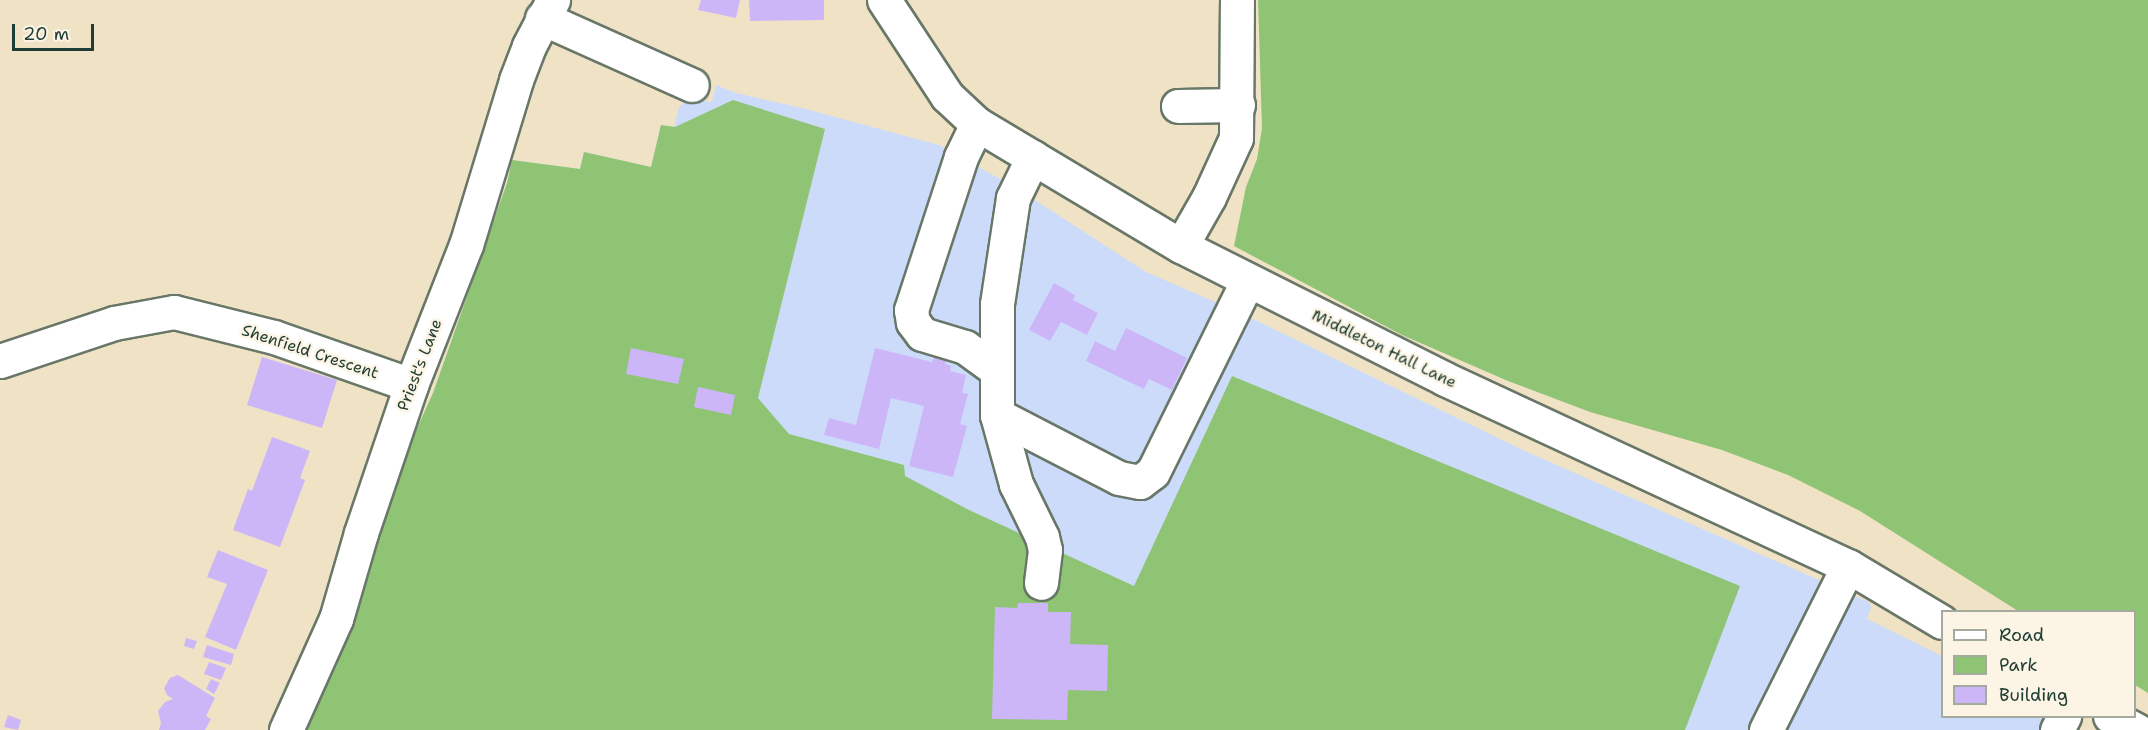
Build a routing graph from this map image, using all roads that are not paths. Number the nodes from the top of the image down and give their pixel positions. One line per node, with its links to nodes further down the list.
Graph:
1 (884, 0): 7 (street, Middleton Hall Lane)
2 (1237, 0): 5 (street)
3 (547, 9): 4 (street); 13 (street, Priest's Lane)
4 (692, 85)
5 (1238, 105): 6 (street); 9 (street)
6 (1178, 106)
7 (977, 124): 8 (street, Middleton Hall Lane); 12 (street)
8 (1033, 158): 9 (street, Middleton Hall Lane); 12 (street)
9 (1181, 246): 10 (street, Middleton Hall Lane)
10 (1248, 280): 14 (street); 15 (street, Middleton Hall Lane)
11 (0, 362): 13 (street, Shenfield Crescent)
12 (997, 370): 14 (street)
13 (411, 385): 19 (street, Priest's Lane)
14 (998, 415): 16 (street)
15 (1848, 566): 17 (street, Middleton Hall Lane); 20 (street)
16 (1041, 583)
17 (1941, 621)
18 (2112, 718): 21 (street)
19 (285, 730)
20 (1766, 730)
21 (2136, 730)

